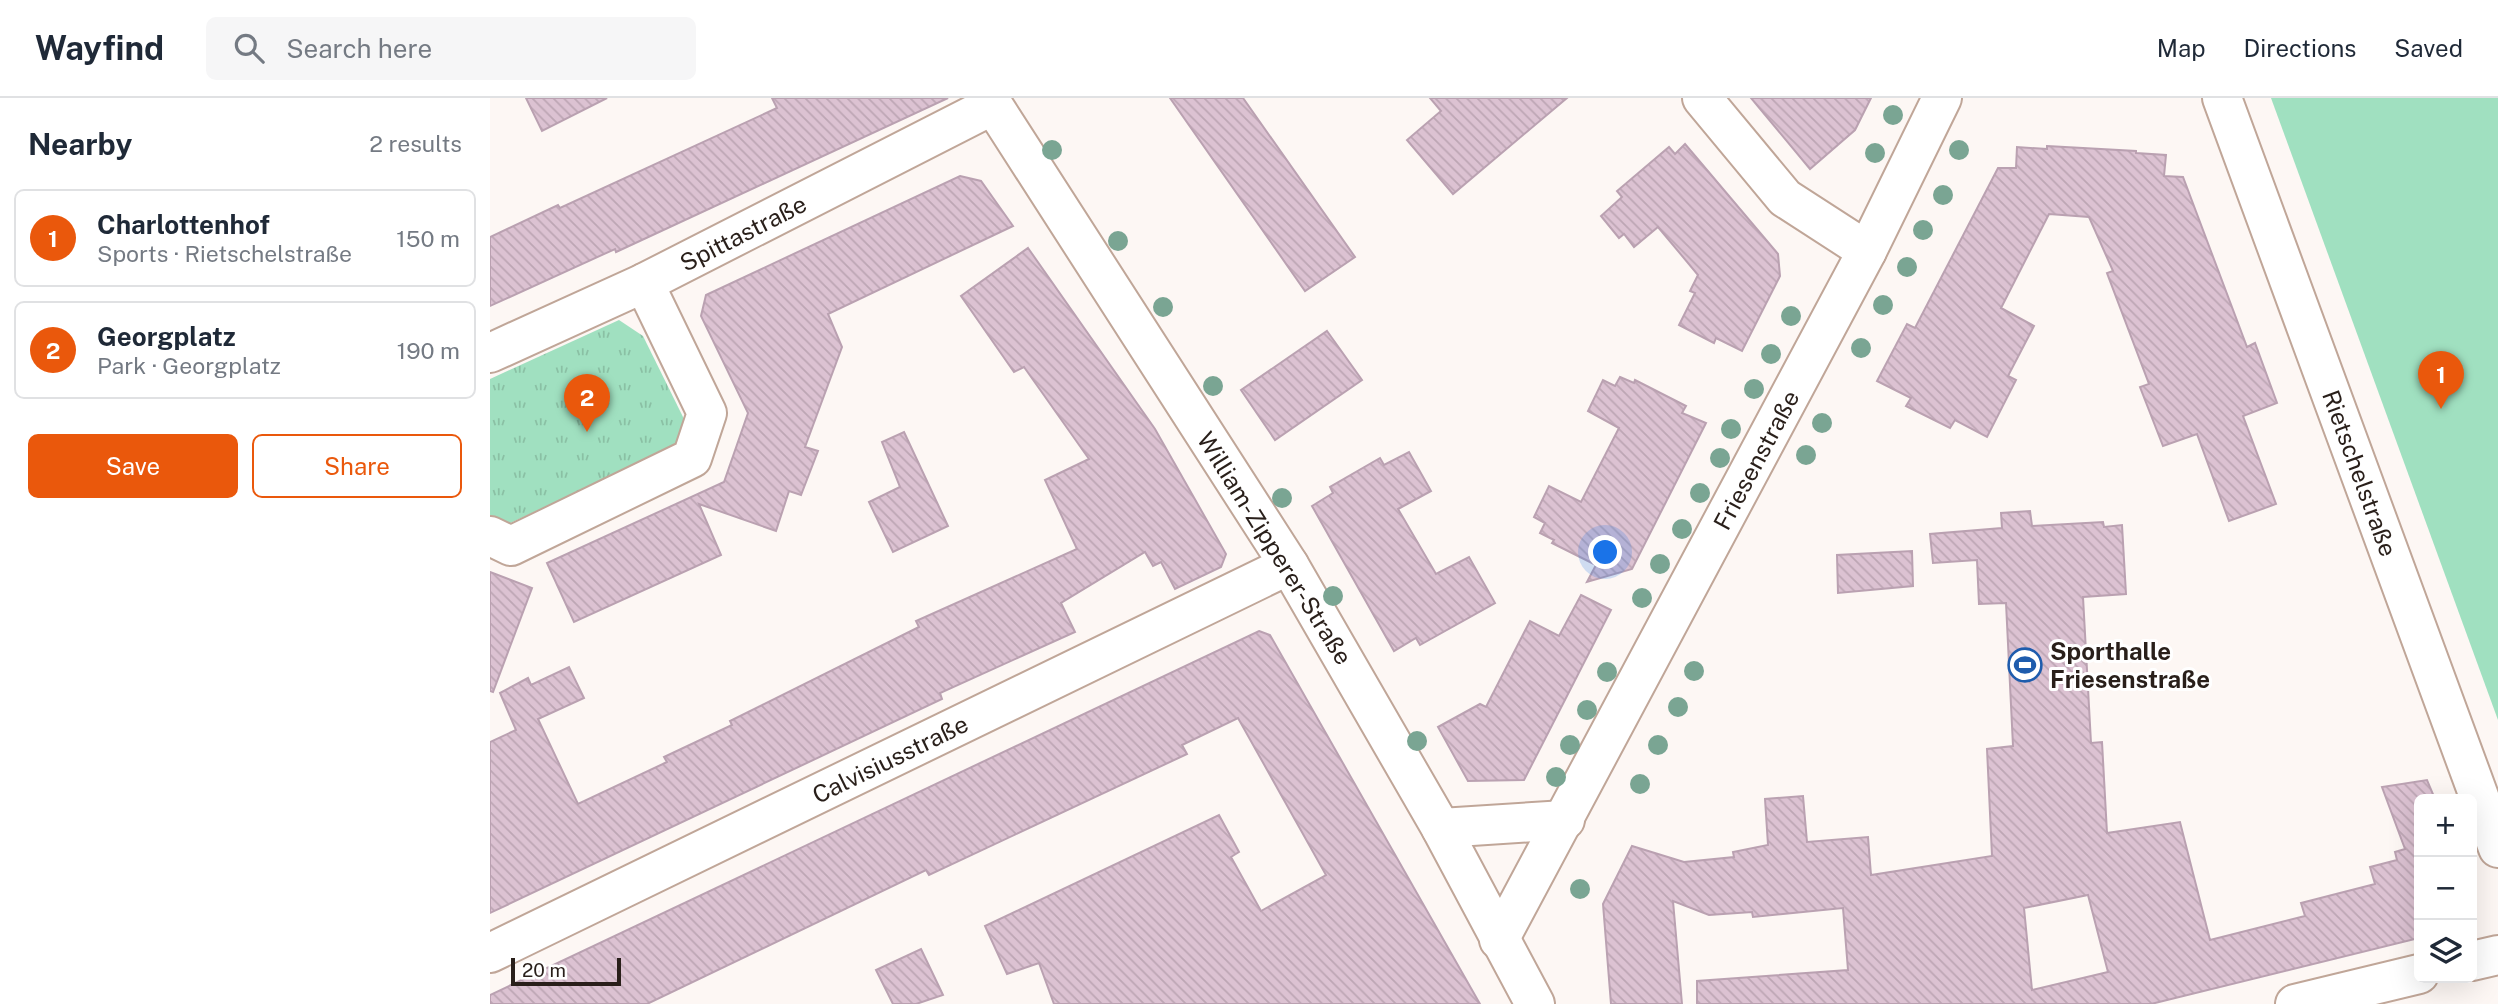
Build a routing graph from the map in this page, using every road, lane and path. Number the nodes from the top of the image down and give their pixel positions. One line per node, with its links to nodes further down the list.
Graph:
1 (1702, 98): 5 (street)
2 (1942, 98): 5 (street, Friesenstraße)
3 (2222, 98): 12 (street, Rietschelstraße)
4 (986, 100): 6 (street, Spittastraße); 9 (street, William-Zipperer-Straße)
5 (1867, 251): 10 (street, Friesenstraße)
6 (644, 283): 7 (street, Spittastraße); 8 (street)
7 (490, 353)
8 (490, 536)
9 (1289, 565): 11 (street, William-Zipperer-Straße); 14 (street, Calvisiusstraße)
10 (1565, 820): 11 (street); 13 (street, Friesenstraße)
11 (1440, 828): 13 (street, William-Zipperer-Straße)
12 (2498, 848)
13 (1499, 940): 18 (street, William-Zipperer-Straße)
14 (490, 953)
15 (2498, 955): 16 (street)
16 (2477, 960)
17 (2414, 975): 19 (street)
18 (1535, 1004)
19 (2295, 1004)

